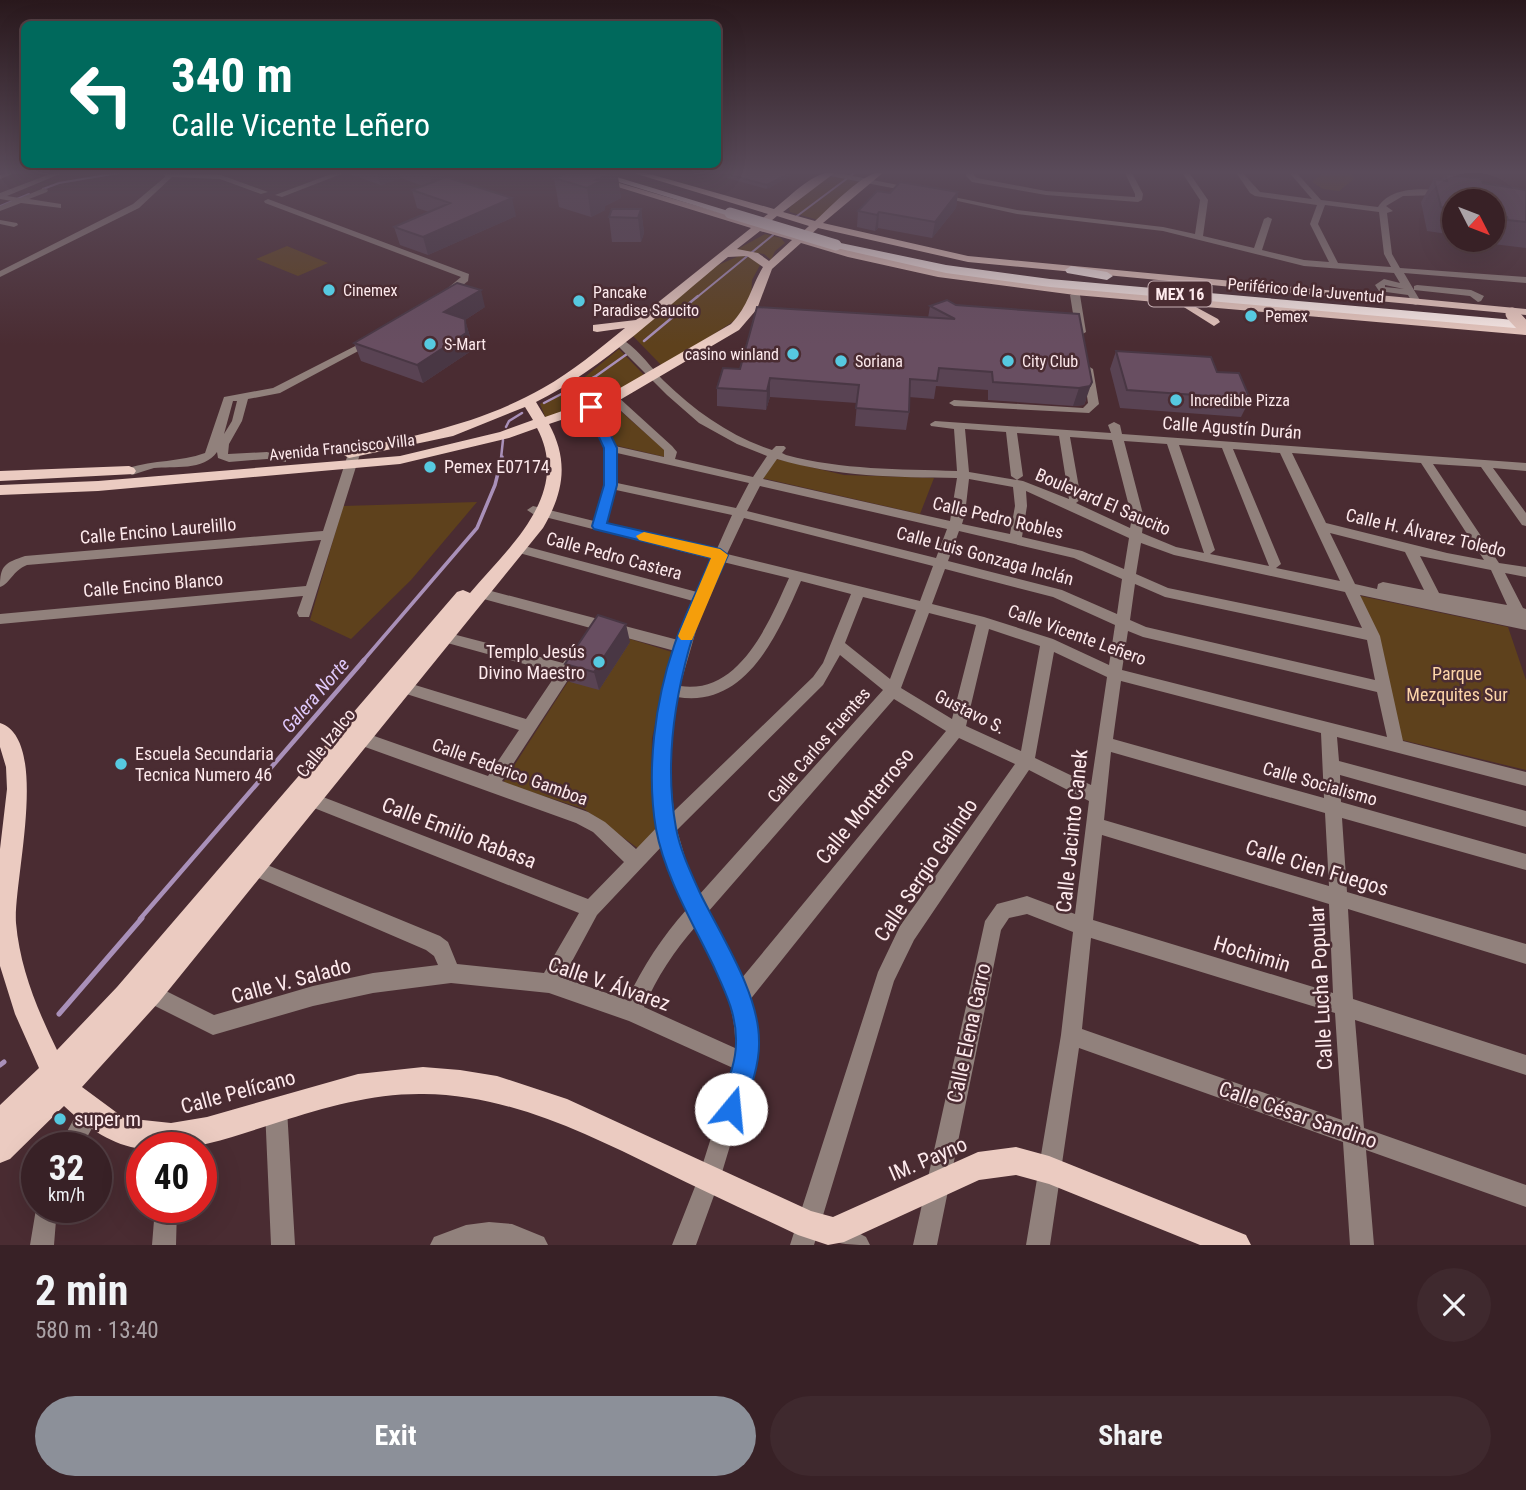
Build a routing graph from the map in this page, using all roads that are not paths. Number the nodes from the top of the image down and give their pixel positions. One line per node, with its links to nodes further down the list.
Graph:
1 (80, 229): 24 (street)
2 (92, 229): 29 (street)
3 (740, 229): 20 (main road)
4 (757, 229): 20 (main road, Avenida Francisco Villa)
5 (762, 229): 17 (main road)
6 (793, 229): 18 (highway, MEX 16, bridge)
7 (811, 229): 17 (main road)
8 (821, 229): 18 (main road)
9 (835, 229): 18 (main road)
10 (1162, 229): 16 (street)
11 (1200, 229): 16 (street)
12 (1265, 229): 21 (street)
13 (1317, 229): 23 (street)
14 (1388, 229): 19 (street)
15 (348, 230): 37 (street)
16 (1199, 237): 21 (street)
17 (799, 240): 18 (main road); 22 (main road)
18 (837, 243): 22 (main road); 27 (main road); 31 (highway, Periférico de la Juventud / MEX 16); 32 (highway, Periférico de la Juventud / MEX 16); 36 (main road)
19 (1390, 247): 26 (street); 28 (street)
20 (747, 250): 25 (main road); 39 (main road, Avenida Francisco Villa)
21 (1257, 253): 23 (street)
22 (783, 255): 25 (main road)
23 (1335, 266): 26 (street)
24 (0, 267)
25 (768, 267): 48 (main road)
26 (1395, 269): 28 (street); 34 (street)
27 (1070, 270): 32 (highway); 34 (main road)
28 (1406, 270): 30 (street); 34 (street)
29 (0, 274)
30 (1526, 280)
31 (1049, 283): 36 (highway); 38 (highway, Periférico de la Juventud / MEX 16)
32 (1174, 286): 38 (highway, Periférico de la Juventud / MEX 16)
33 (1433, 289): 34 (street)
34 (1412, 292): 38 (main road)
35 (1075, 298): 45 (street)
36 (1167, 299): 40 (main road); 41 (main road)
37 (436, 300)
38 (1523, 319): 41 (main road)
39 (640, 322): 42 (main road); 44 (main road, Avenida Francisco Villa)
40 (1214, 322)
41 (1460, 325): 46 (main road)
42 (597, 328)
43 (379, 337): 51 (street)
44 (620, 338): 48 (street, Boulevard El Saucito); 53 (main road, Avenida Francisco Villa)
45 (1083, 340)
46 (1526, 344)
47 (1087, 362): 52 (street)
48 (657, 374): 49 (main road); 68 (street, Boulevard El Saucito)
49 (613, 398): 54 (main road); 72 (street)
50 (499, 399): 56 (main road)
51 (242, 402): 55 (street); 59 (street)
52 (954, 403)
53 (524, 404): 56 (main road, Avenida Francisco Villa); 61 (main road, Calle Izalco)
54 (591, 407): 61 (main road); 66 (street)
55 (225, 410): 59 (street); 75 (street)
56 (496, 416): 69 (main road, Avenida Francisco Villa)
57 (935, 424): 58 (street, Calle Agustín Durán)
58 (959, 425): 60 (street, Calle Agustín Durán); 76 (street, Calle Carlos Fuentes)
59 (233, 427): 70 (street)
60 (1011, 429): 63 (street, Calle Agustín Durán); 78 (street)
61 (538, 430): 69 (main road, Avenida Francisco Villa); 83 (main road, Calle Izalco)
62 (1116, 431): 63 (street, Calle Agustín Durán); 64 (street, Calle Agustín Durán); 89 (street, Calle Jacinto Canek)
63 (1064, 433): 82 (street)
64 (1172, 442): 65 (street, Calle Agustín Durán); 94 (street)
65 (1226, 445): 67 (street, Calle Agustín Durán); 97 (street)
66 (611, 448): 72 (street, Calle Pedro Robles); 80 (street)
67 (1284, 449): 71 (street, Calle Agustín Durán); 88 (street)
68 (777, 451): 76 (street, Boulevard El Saucito); 79 (street)
69 (353, 459): 70 (main road, Avenida Francisco Villa); 81 (main road, Avenida Francisco Villa); 90 (street)
70 (282, 460): 75 (main road, Avenida Francisco Villa)
71 (1425, 460): 73 (street, Calle Agustín Durán); 98 (street)
72 (669, 462): 79 (street, Calle Pedro Robles)
73 (1485, 465): 74 (street, Calle Agustín Durán); 85 (street)
74 (1526, 467)
75 (132, 471): 77 (main road, Avenida Francisco Villa)
76 (962, 471): 78 (street, Boulevard El Saucito); 87 (street, Calle Carlos Fuentes)
77 (0, 476)
78 (1018, 480): 82 (street, Boulevard El Saucito); 89 (street, Boulevard El Saucito); 91 (street)
79 (757, 481): 84 (street); 87 (street, Calle Pedro Robles)
80 (611, 485): 84 (street, Calle Luis Gonzaga Inclán); 86 (street)
81 (0, 490)
82 (1075, 499): 89 (street, Boulevard El Saucito)
83 (539, 511): 86 (street, Calle Vicente Leñero); 92 (main road, Calle Izalco); 161 (main road, Calle Izalco)
84 (740, 513): 95 (street); 96 (street, Calle Luis Gonzaga Inclán)
85 (1526, 522)
86 (599, 526): 95 (street, Calle Vicente Leñero)
87 (955, 526): 91 (street, Calle Pedro Robles); 96 (street, Calle Carlos Fuentes)
88 (1319, 526): 93 (street, Calle H. Álvarez Toledo); 103 (street)
89 (1136, 532): 94 (street, Boulevard El Saucito); 101 (street, Calle Jacinto Canek); 103 (street, Boulevard El Saucito)
90 (328, 535): 102 (street, Calle Encino Laurelillo); 104 (street)
91 (1015, 540): 101 (street, Calle Pedro Robles)
92 (517, 548): 106 (main road, Calle Izalco); 107 (street, Calle Pedro Castera)
93 (1410, 549): 98 (street, Calle H. Álvarez Toledo); 108 (street)
94 (1209, 550): 97 (street, Boulevard El Saucito)
95 (720, 555): 100 (street, Calle Vicente Leñero); 107 (street)
96 (941, 564): 109 (street, Calle Carlos Fuentes); 115 (street, Calle Luis Gonzaga Inclán)
97 (1274, 564): 103 (street, Boulevard El Saucito)
98 (1496, 568): 99 (street, Calle H. Álvarez Toledo); 113 (street)
99 (1526, 572)
100 (797, 576): 105 (street, Calle Vicente Leñero); 125 (street)
101 (1129, 577): 115 (street, Calle Jacinto Canek); 116 (street, Calle Pedro Robles)
102 (0, 582)
103 (1347, 584): 108 (street, Boulevard El Saucito); 116 (street)
104 (310, 590): 110 (street); 111 (street, Calle Encino Blanco)
105 (859, 591): 109 (street, Calle Vicente Leñero); 119 (street)
106 (480, 593): 114 (street); 117 (main road, Calle Izalco)
107 (702, 598): 120 (street)
108 (1436, 603): 113 (street, Boulevard El Saucito)
109 (925, 607): 112 (street, Calle Vicente Leñero); 126 (street, Calle Carlos Fuentes)
110 (303, 613)
111 (0, 619)
112 (984, 622): 118 (street, Calle Vicente Leñero); 129 (street, Calle Monterroso)
113 (1524, 622)
114 (597, 623): 120 (street); 121 (street)
115 (1122, 623): 122 (street, Calle Jacinto Canek); 124 (street, Calle Luis Gonzaga Inclán)
116 (1373, 636): 124 (street)
117 (445, 638): 121 (street); 123 (main road, Calle Izalco)
118 (1048, 643): 122 (street, Calle Vicente Leñero); 134 (street, Calle Sergio Galindo)
119 (836, 645): 126 (street, Gustavo S.); 143 (street)
120 (682, 647): 125 (street)
121 (567, 670): 127 (street)
122 (1115, 674): 128 (street, Calle Vicente Leñero); 132 (street, Calle Jacinto Canek)
123 (402, 687): 127 (street); 131 (main road, Calle Izalco)
124 (1385, 688): 133 (street)
125 (670, 690): 143 (street)
126 (893, 690): 129 (street, Gustavo S.); 149 (street, Calle Carlos Fuentes)
127 (530, 727): 137 (street)
128 (1329, 727): 133 (street, Calle Vicente Leñero); 135 (street, Calle Lucha Popular)
129 (957, 729): 134 (street, Gustavo S.); 155 (street, Calle Monterroso)
130 (0, 731): 161 (main road, Calle Pelícano)
131 (360, 738): 137 (street, Calle Federico Gamboa); 139 (main road, Calle Izalco)
132 (1104, 743): 138 (street, Calle Jacinto Canek); 140 (street, Calle Socialismo)
133 (1396, 744): 136 (street, Calle Vicente Leñero)
134 (1027, 760): 138 (street, Gustavo S.); 176 (street, Calle Sergio Galindo)
135 (1331, 766): 140 (street, Calle Lucha Popular); 141 (street)
136 (1526, 779)
137 (491, 785): 144 (street, Calle Federico Gamboa)
138 (1097, 797): 142 (street, Calle Jacinto Canek)
139 (310, 799): 146 (main road, Calle Izalco); 148 (street, Calle Emilio Rabasa)
140 (1333, 808): 145 (street, Calle Socialismo); 147 (street, Calle Lucha Popular)
141 (1526, 819)
142 (1095, 825): 147 (street, Calle Cien Fuegos); 150 (street, Calle Jacinto Canek)
143 (666, 830): 144 (street); 149 (street)
144 (636, 861): 148 (street)
145 (1526, 862)
146 (253, 867): 152 (street); 154 (main road, Calle Izalco)
147 (1338, 899): 151 (street, Calle Cien Fuegos); 156 (street, Calle Lucha Popular)
148 (591, 909): 153 (street)
149 (697, 912): 155 (street); 157 (street, Calle Carlos Fuentes)
150 (1085, 927): 156 (street, Hochimin); 158 (street, Calle Jacinto Canek); 172 (street, Calle Elena Garro)
151 (1526, 954)
152 (451, 973): 153 (street, Calle V. Álvarez); 154 (street, Calle V. Salado)
153 (549, 983): 157 (street, Calle V. Álvarez)
154 (150, 993): 161 (main road, Calle Izalco)
155 (739, 997): 159 (street)
156 (1344, 1006): 160 (street, Hochimin); 168 (street, Calle Lucha Popular)
157 (632, 1012): 159 (street, Calle V. Álvarez)
158 (1071, 1035): 168 (street, Calle César Sandino); 170 (street, Calle Jacinto Canek)
159 (745, 1063): 171 (street)
160 (1526, 1065)
161 (59, 1080): 163 (main road, Calle Pelícano); 164 (main road, Calle Izalco); 169 (main road, Calle Izalco)
162 (276, 1109): 167 (main road, Calle Pelícano); 171 (main road, Calle Pelícano); 179 (street)
163 (90, 1112): 165 (street); 166 (main road, Calle Pelícano)
164 (0, 1123)
165 (78, 1132)
166 (128, 1132)
167 (208, 1132)
168 (1352, 1134): 173 (street, Calle César Sandino); 186 (street, Calle Lucha Popular)
169 (0, 1149)
170 (1049, 1170): 172 (main road, IM. Payno); 184 (street, Calle Jacinto Canek); 185 (main road, IM. Payno)
171 (709, 1179): 176 (main road, Calle Pelícano); 182 (street)
172 (938, 1183): 176 (main road, IM. Payno); 183 (street, Calle Elena Garro)
173 (1526, 1196)
174 (44, 1223): 177 (street)
175 (165, 1223): 178 (street)
176 (826, 1237)
177 (42, 1245)
178 (164, 1245)
179 (283, 1245)
180 (442, 1245): 181 (street)
181 (536, 1245)
182 (684, 1245)
183 (925, 1245)
184 (1038, 1245)
185 (1236, 1245)
186 (1362, 1245)

